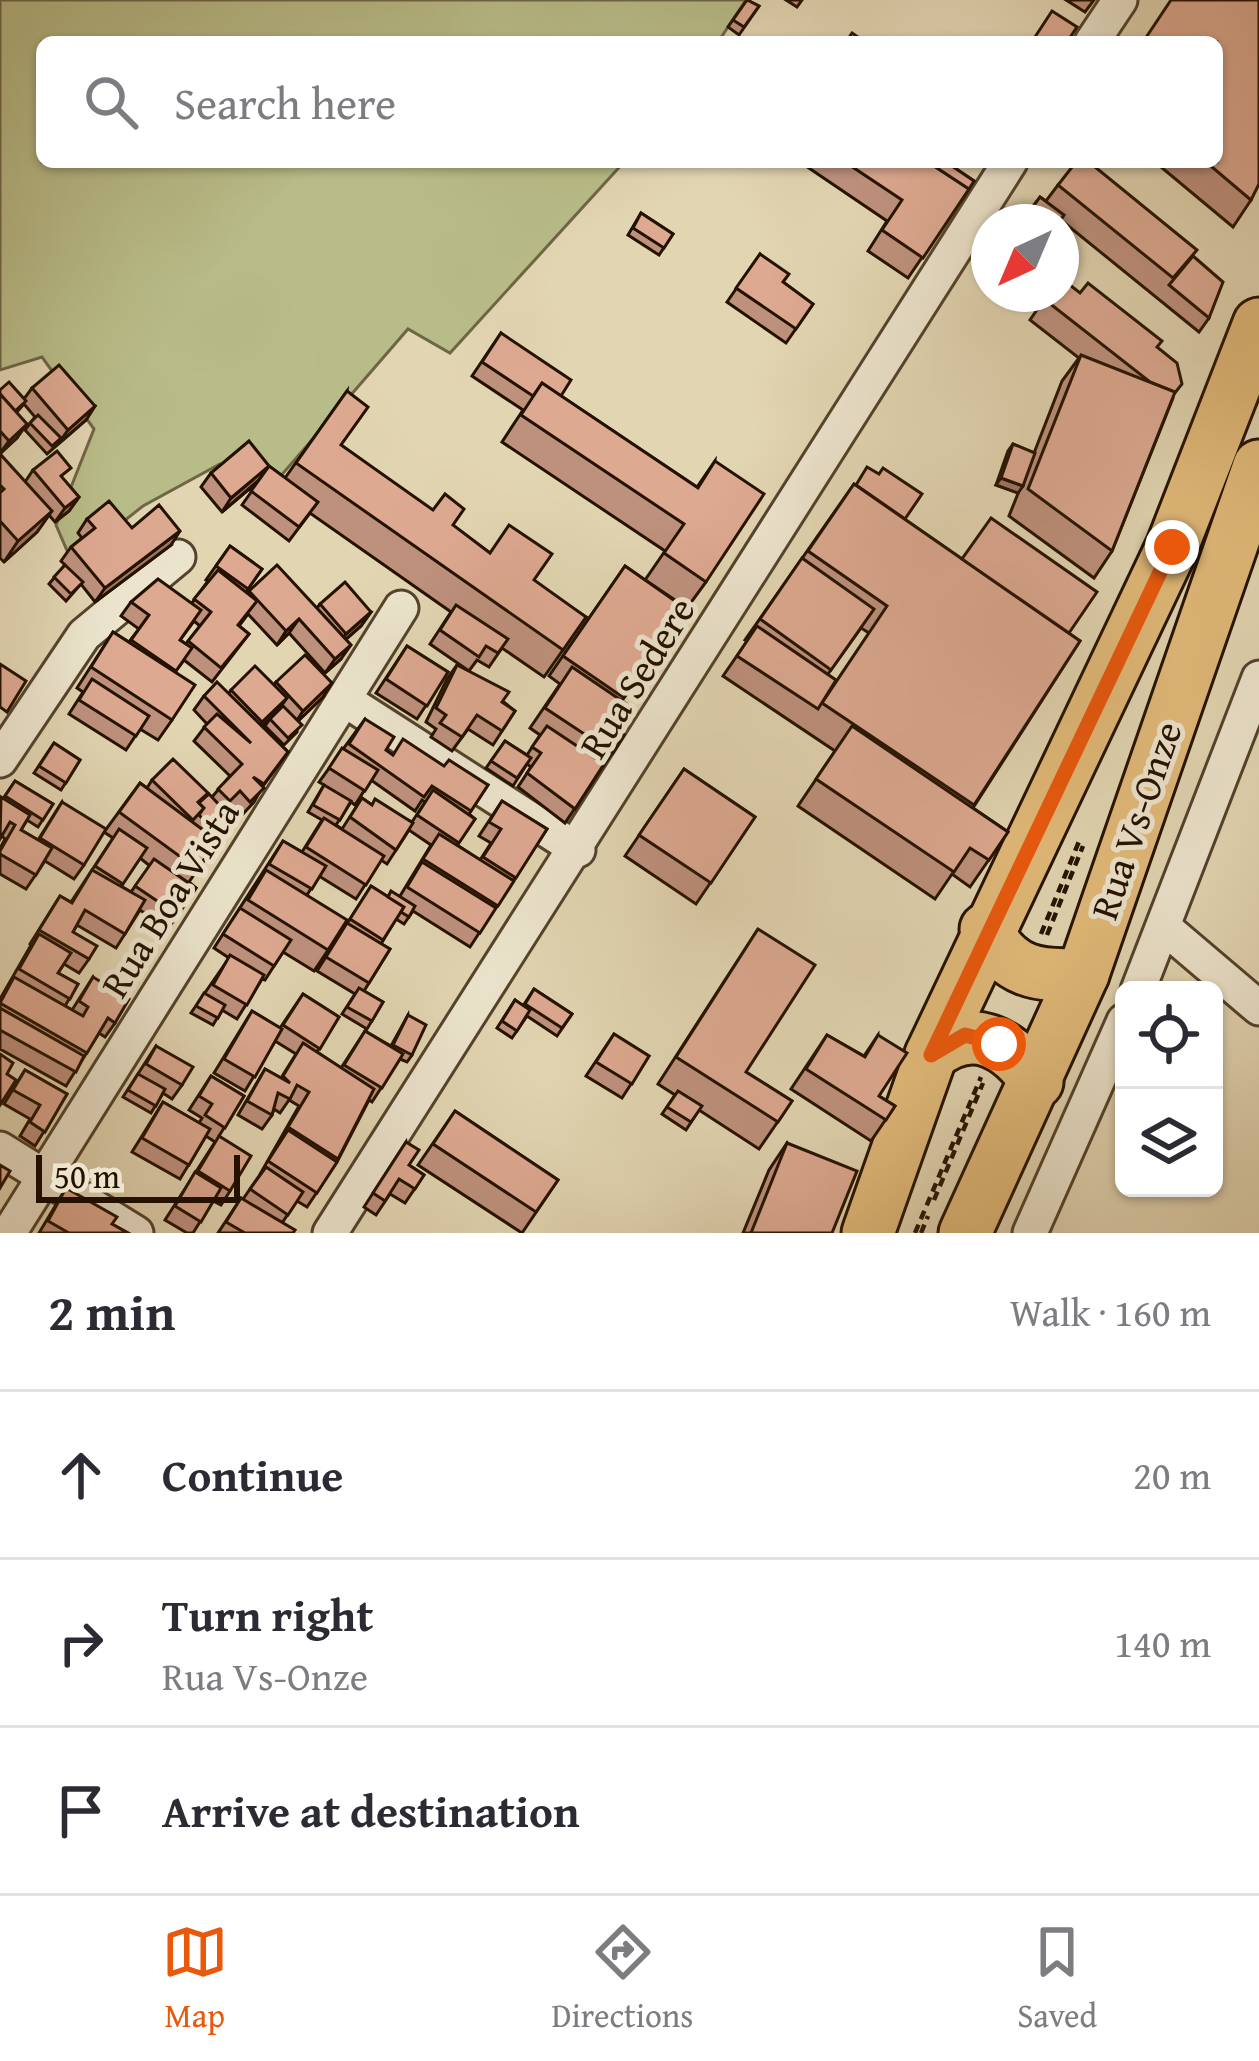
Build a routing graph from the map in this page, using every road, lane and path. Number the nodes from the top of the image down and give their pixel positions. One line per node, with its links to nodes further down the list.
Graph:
1 (1120, 0): 2 (street)
2 (1096, 36)
3 (1006, 168): 11 (street, Rua Sedere)
4 (1259, 324): 12 (main road, Rua Vs-Onze)
5 (1259, 466): 14 (main road, Rua Vs-Onze)
6 (178, 557): 10 (street)
7 (401, 608): 9 (street, Rua Boa Vista)
8 (1259, 678): 13 (street)
9 (345, 700): 11 (street); 21 (street, Rua Boa Vista)
10 (0, 760)
11 (578, 850): 24 (street, Rua Sedere)
12 (986, 928): 14 (main road); 18 (main road, Rua Vs-Onze)
13 (1166, 928): 15 (street); 16 (street)
14 (1083, 974): 19 (main road, Rua Vs-Onze)
15 (1142, 981)
16 (1259, 1008)
17 (1115, 1041): 27 (street)
18 (931, 1055): 19 (main road); 25 (main road, Rua Vs-Onze)
19 (1037, 1082): 26 (main road, Rua Vs-Onze)
20 (0, 1150): 21 (street)
21 (43, 1176): 22 (street, Rua Boa Vista); 23 (street)
22 (9, 1233)
23 (136, 1233)
24 (330, 1233)
25 (868, 1233)
26 (965, 1233)
27 (1030, 1233)

